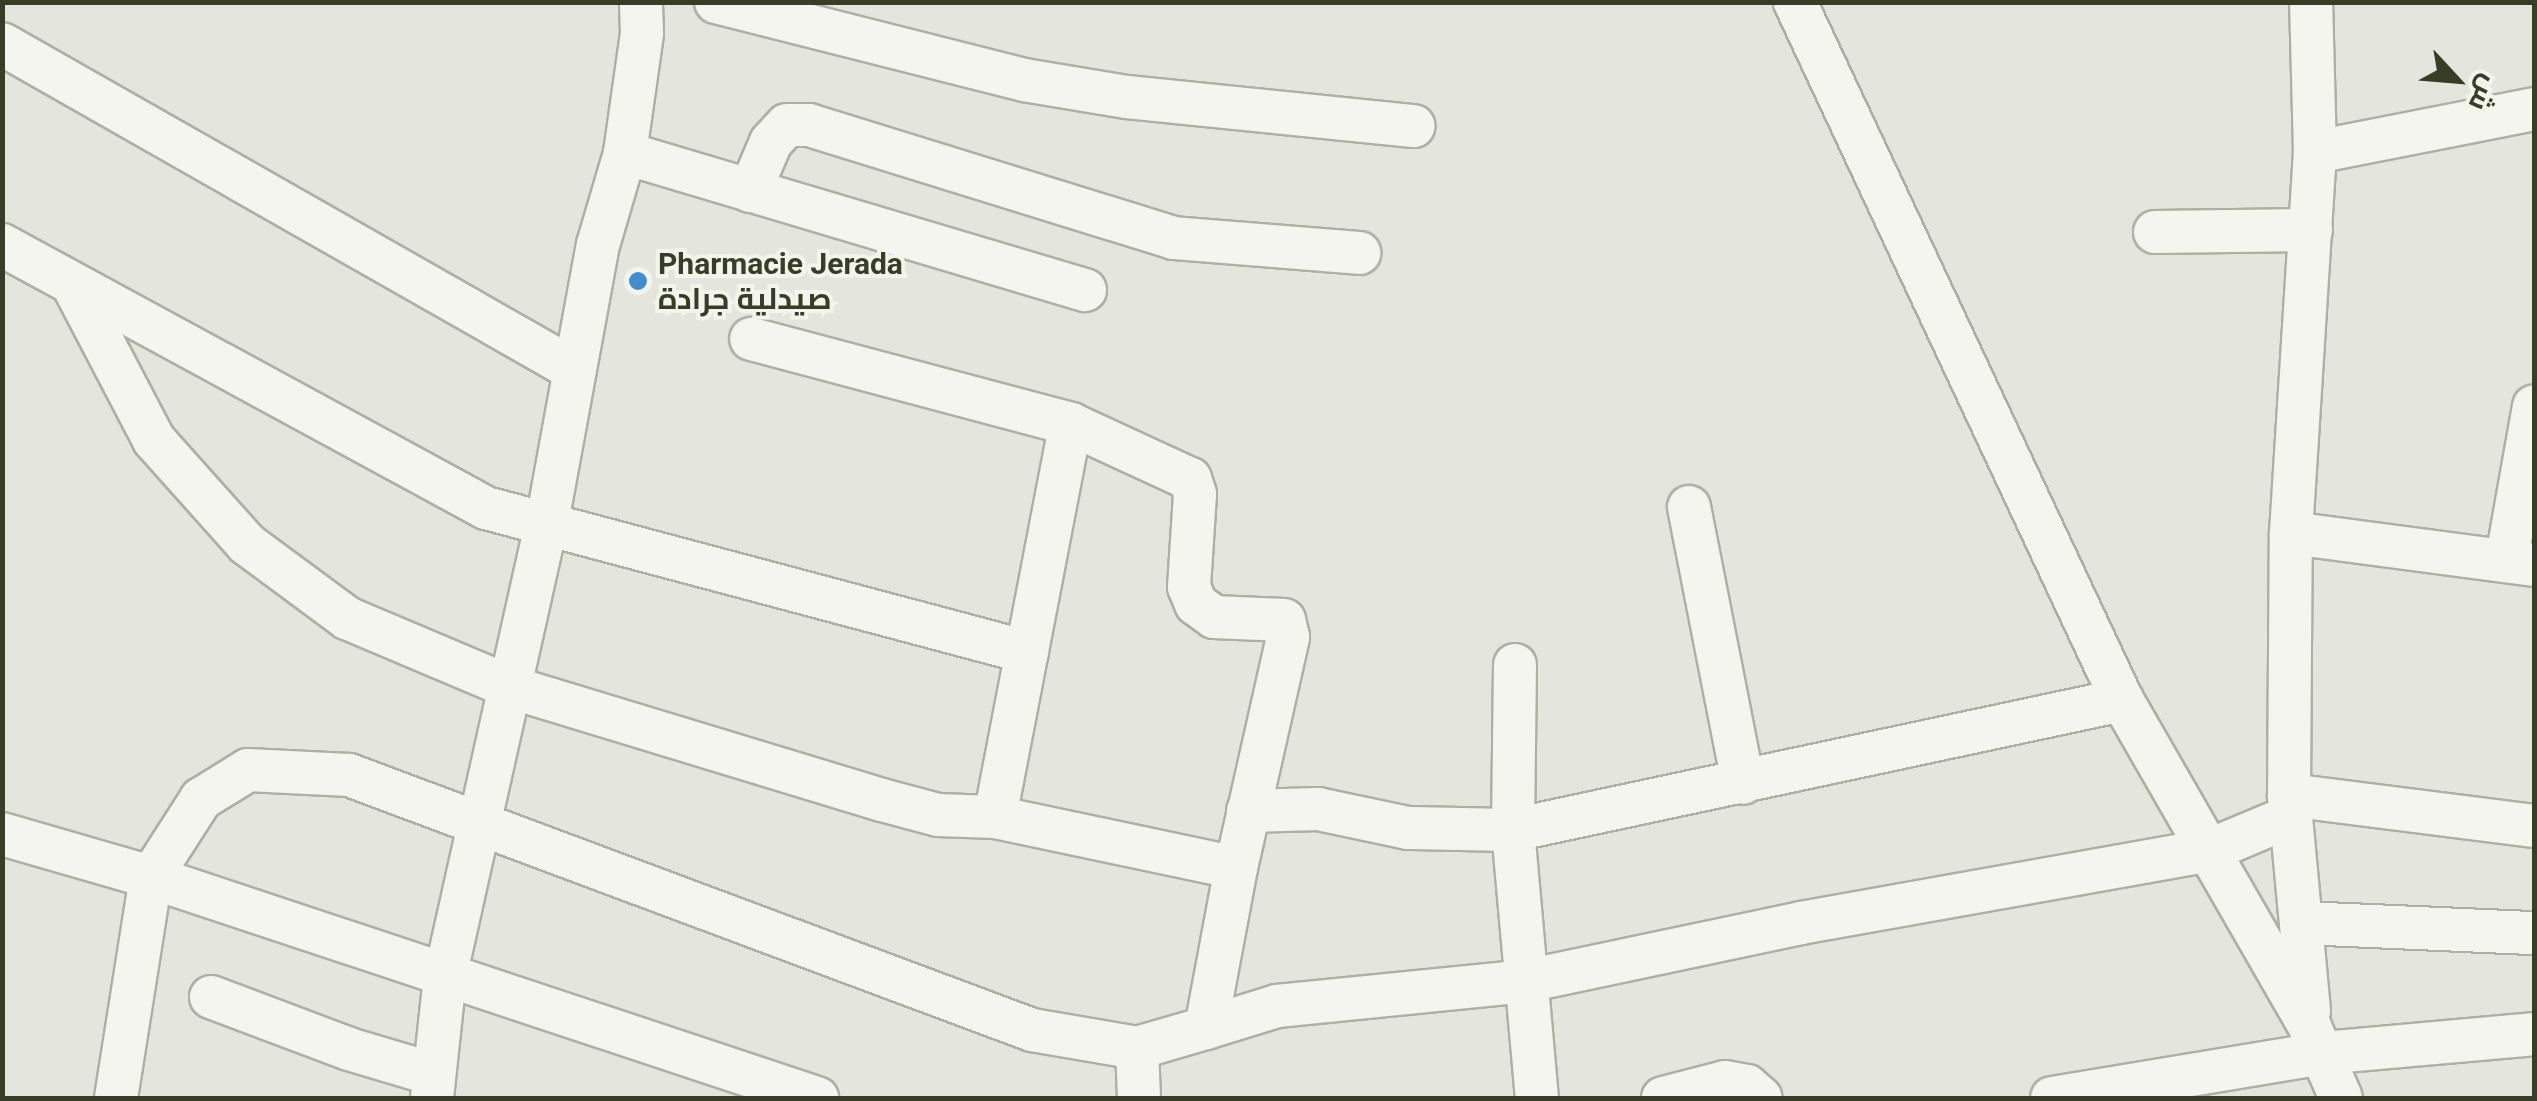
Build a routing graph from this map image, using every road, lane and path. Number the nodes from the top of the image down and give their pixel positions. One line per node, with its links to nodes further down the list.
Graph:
1 (641, 2): 9 (street)
2 (716, 2): 7 (street)
3 (1795, 2): 28 (street)
4 (2311, 2): 8 (street)
5 (2, 44): 18 (street)
6 (2534, 109): 8 (street)
7 (1414, 126)
8 (2315, 152): 11 (street)
9 (624, 153): 10 (street); 18 (street)
10 (750, 190): 14 (street); 16 (street)
11 (2311, 230): 12 (street); 23 (street)
12 (2155, 232)
13 (2, 245): 15 (street)
14 (1358, 253)
15 (74, 286): 22 (street); 27 (street)
16 (1085, 290)
17 (752, 340): 20 (street)
18 (576, 370): 22 (street)
19 (2534, 406): 24 (street)
20 (1071, 424): 25 (street); 31 (street)
21 (1688, 507): 29 (street)
22 (547, 522): 25 (street); 27 (street)
23 (2291, 533): 24 (street); 30 (street)
24 (2521, 562)
25 (1027, 652): 32 (street)
26 (1515, 666): 35 (street)
27 (510, 687): 32 (street); 33 (street)
28 (2122, 700): 29 (street); 37 (street)
29 (1743, 783): 35 (street)
30 (2290, 805): 34 (street); 37 (street); 40 (street)
31 (1248, 811): 35 (street); 38 (street)
32 (995, 817): 38 (street)
33 (482, 825): 39 (street); 42 (street); 48 (street)
34 (2534, 826)
35 (1514, 830): 43 (street)
36 (4, 846): 39 (street)
37 (2210, 850): 43 (street); 47 (street)
38 (1236, 868): 45 (street)
39 (152, 877): 42 (street); 50 (street)
40 (2302, 923): 41 (street); 47 (street)
41 (2534, 932)
42 (444, 977): 49 (street); 51 (street)
43 (1526, 982): 45 (street); 53 (street)
44 (211, 997): 49 (street)
45 (1206, 1028): 48 (street)
46 (2534, 1034): 47 (street)
47 (2316, 1040): 56 (street); 57 (street)
48 (1137, 1048): 52 (street)
49 (433, 1086)
50 (116, 1098)
51 (817, 1098)
52 (1139, 1098)
53 (1536, 1098)
54 (1662, 1098): 55 (street)
55 (1761, 1098)
56 (2052, 1098)
57 (2341, 1098)

